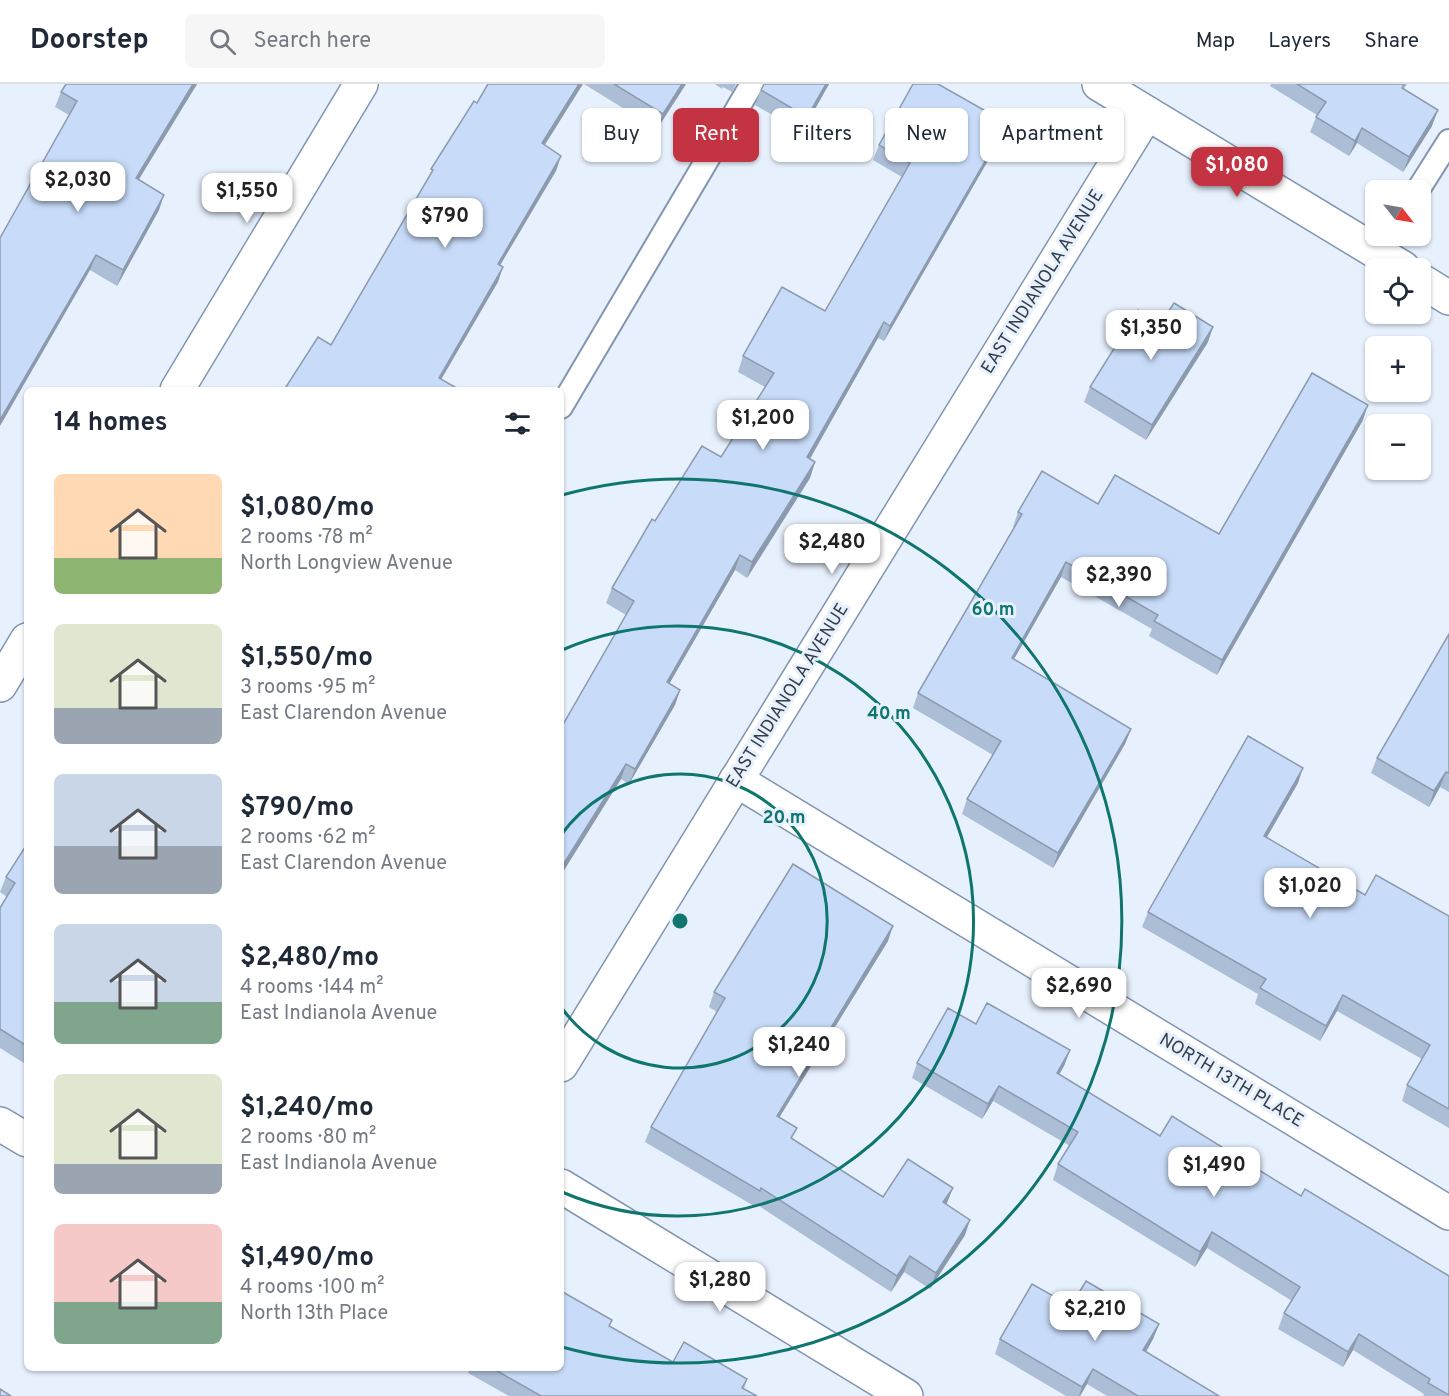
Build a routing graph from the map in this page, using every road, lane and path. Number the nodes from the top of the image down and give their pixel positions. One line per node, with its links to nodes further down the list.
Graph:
1 (361, 84): 10 (street)
2 (752, 84): 11 (lane)
3 (1110, 87): 4 (street)
4 (1147, 113): 7 (street); 14 (street, EAST INDIANOLA AVENUE)
5 (1449, 141): 6 (lane)
6 (1424, 180)
7 (1391, 252)
8 (1431, 287): 9 (street)
9 (1449, 298)
10 (179, 387)
11 (564, 402)
12 (24, 645): 13 (street)
13 (0, 685)
14 (736, 780): 15 (street, EAST INDIANOLA AVENUE); 19 (street, NORTH 13TH PLACE)
15 (564, 1060)
16 (0, 1124): 17 (street)
17 (24, 1138)
18 (564, 1188): 20 (street)
19 (1449, 1213)
20 (906, 1396)

